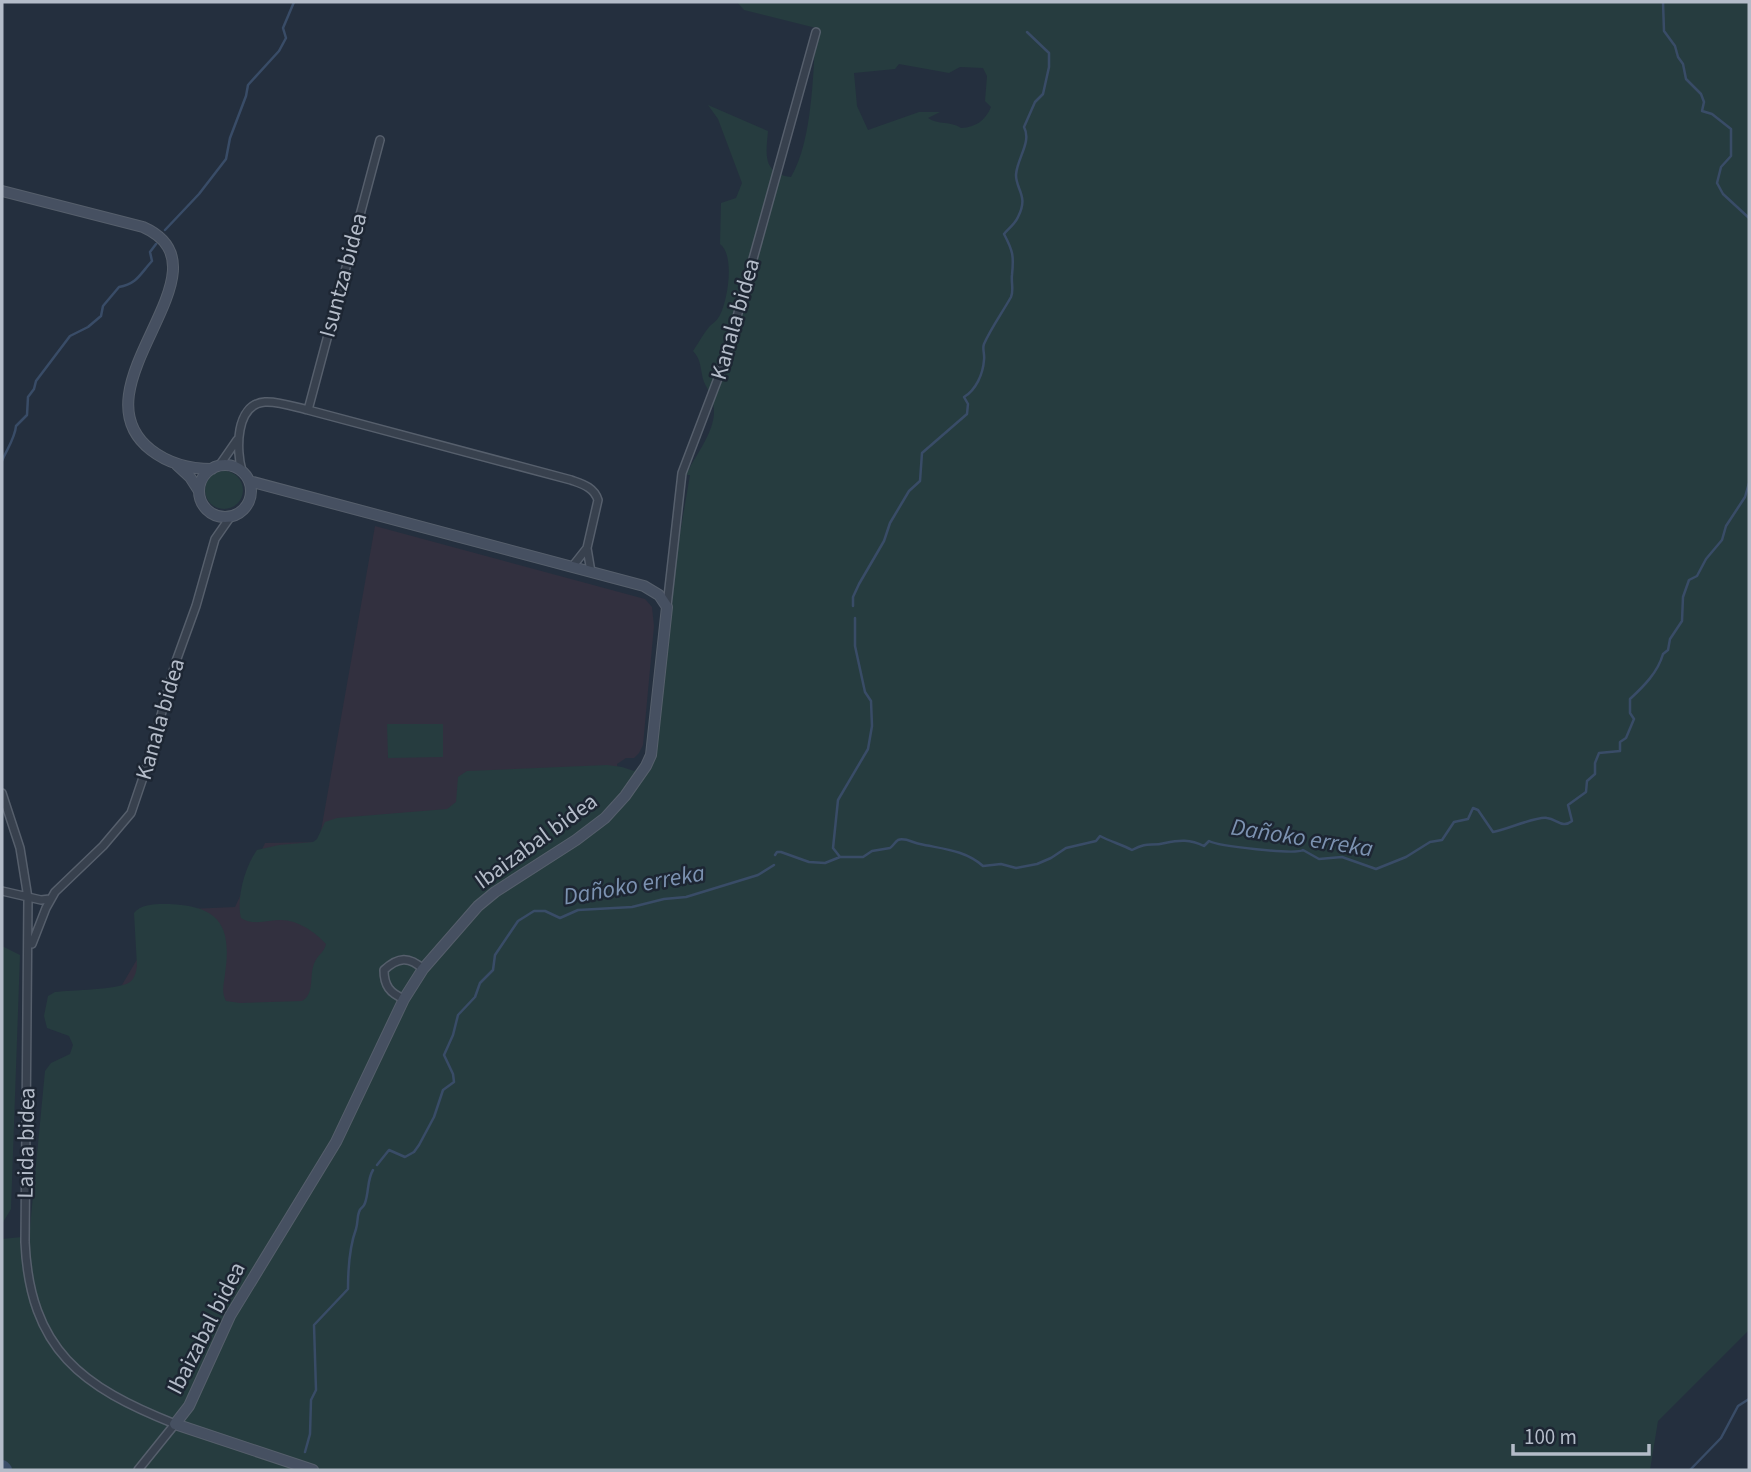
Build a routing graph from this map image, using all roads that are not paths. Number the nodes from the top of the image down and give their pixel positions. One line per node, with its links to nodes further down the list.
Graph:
1 (816, 32): 15 (street, Kanala bidea)
2 (380, 140): 4 (street, Isuntza bidea)
3 (2, 191): 6 (street)
4 (308, 410): 5 (street); 12 (street)
5 (239, 437): 7 (street); 8 (street)
6 (173, 462): 7 (street); 10 (street)
7 (215, 467): 8 (street); 10 (street)
8 (242, 471): 9 (street)
9 (249, 481): 11 (street); 13 (street)
10 (199, 491): 11 (street)
11 (231, 516): 19 (street, Kanala bidea)
12 (587, 548): 13 (street); 14 (street)
13 (572, 567): 14 (street)
14 (591, 572): 15 (street)
15 (667, 607): 21 (street, Ibaizabal bidea)
16 (2, 793): 18 (street, Laida bidea)
17 (2, 891): 18 (street)
18 (28, 898): 19 (street); 20 (street, Laida bidea)
19 (50, 899): 20 (street, Kanala bidea)
20 (29, 951): 23 (street, Laida bidea)
21 (423, 969): 22 (street, Ibaizabal bidea); 22 (street)
22 (404, 999): 23 (street, Ibaizabal bidea)
23 (175, 1424): 24 (street); 25 (street)
24 (138, 1470)
25 (313, 1470)

